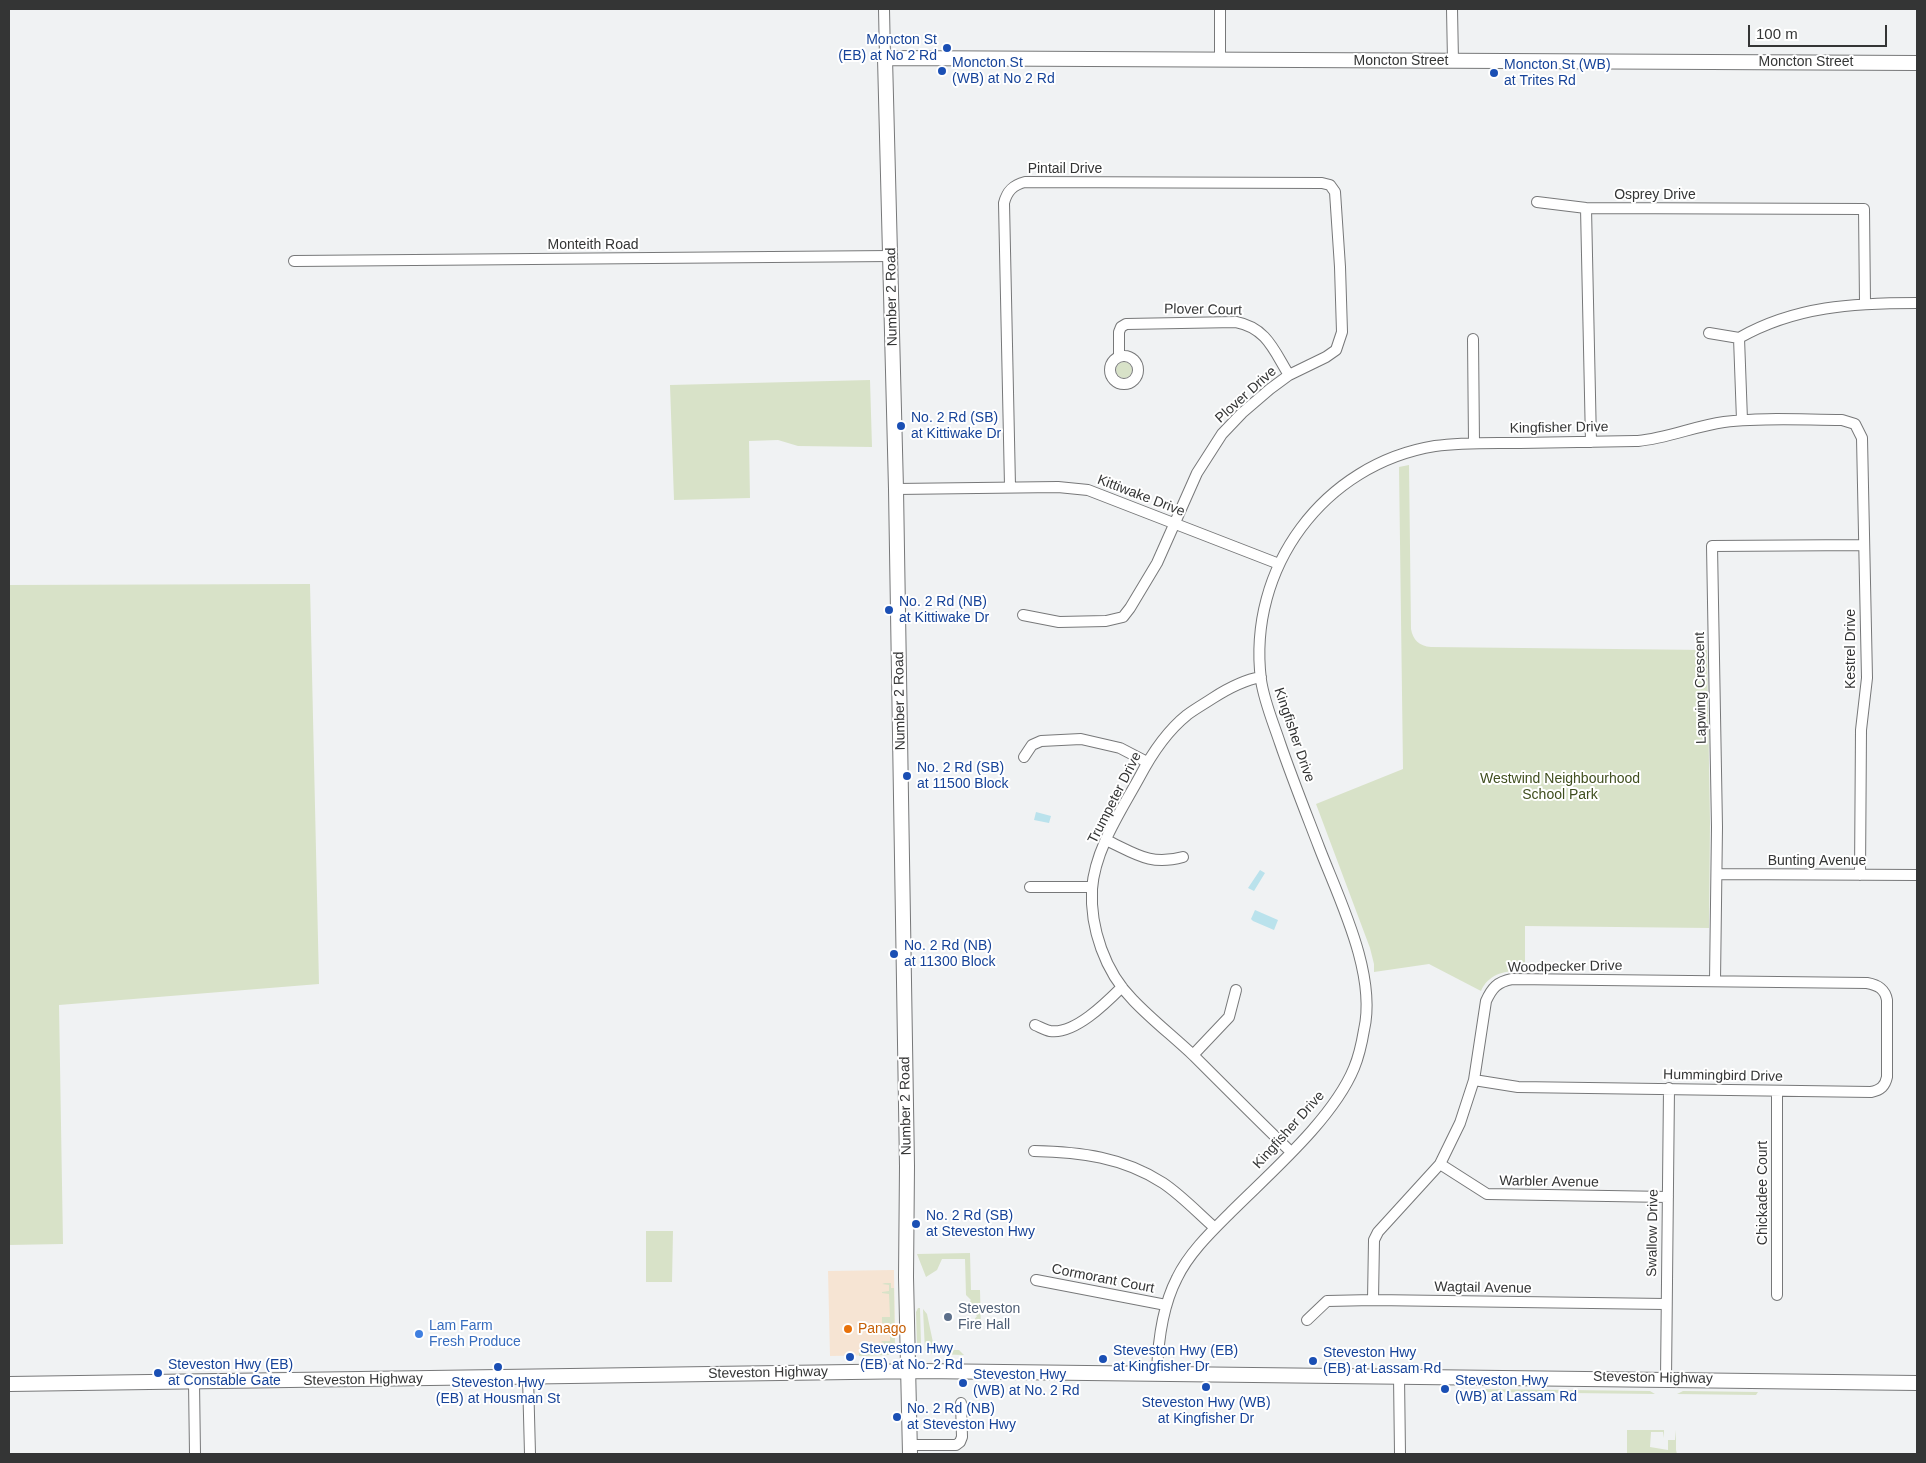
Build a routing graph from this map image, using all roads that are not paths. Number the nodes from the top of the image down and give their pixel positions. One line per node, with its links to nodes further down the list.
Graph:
1 (884, 9): 4 (street, Number 2 Road)
2 (1220, 9): 5 (street)
3 (1452, 9): 6 (street)
4 (885, 58): 5 (street, Moncton Street); 11 (street, Number 2 Road)
5 (1220, 60): 6 (street, Moncton Street)
6 (1453, 62): 7 (street, Moncton Street)
7 (1917, 63)
8 (1330, 185): 19 (street, Plover Drive); 24 (street, Pintail Drive)
9 (1537, 202): 10 (street)
10 (1586, 208): 13 (street, Osprey Drive); 23 (street)
11 (892, 256): 12 (street, Monteith Road); 25 (street, Number 2 Road)
12 (294, 261)
13 (1865, 303): 14 (street); 16 (street)
14 (1917, 303)
15 (1710, 333): 16 (street)
16 (1739, 338): 20 (street)
17 (1472, 339): 22 (street)
18 (1118, 356): 19 (street, Plover Court)
19 (1289, 375): 26 (street, Plover Drive)
20 (1742, 420): 21 (street, Kingfisher Drive); 23 (street, Kingfisher Drive)
21 (1855, 424): 27 (street, Kestrel Drive)
22 (1474, 442): 23 (street, Kingfisher Drive); 28 (street, Kingfisher Drive)
23 (1591, 442)
24 (1010, 486): 25 (street, Kittiwake Drive); 26 (street, Kittiwake Drive)
25 (896, 489): 60 (street, Number 2 Road)
26 (1174, 523): 28 (street, Kittiwake Drive); 29 (street, Plover Drive)
27 (1864, 545): 35 (street, Lapwing Crescent); 36 (street, Kestrel Drive)
28 (1279, 564): 30 (street, Kingfisher Drive)
29 (1024, 615)
30 (1261, 677): 32 (street, Trumpeter Drive); 50 (street, Kingfisher Drive)
31 (1024, 757): 32 (street)
32 (1147, 762): 33 (street, Trumpeter Drive)
33 (1106, 840): 34 (street); 39 (street, Trumpeter Drive)
34 (1183, 857)
35 (1717, 874): 36 (street, Bunting Avenue); 40 (street, Lapwing Crescent)
36 (1860, 875): 37 (street, Bunting Avenue)
37 (1917, 875)
38 (1030, 887): 39 (street)
39 (1092, 887): 41 (street, Trumpeter Drive)
40 (1715, 981): 43 (street, Woodpecker Drive); 46 (street, Woodpecker Drive)
41 (1122, 987): 44 (street); 45 (street, Trumpeter Drive)
42 (1236, 990): 45 (street)
43 (1887, 1000): 48 (street, Hummingbird Drive)
44 (1035, 1026)
45 (1193, 1055): 50 (street, Trumpeter Drive)
46 (1474, 1080): 47 (street, Hummingbird Drive); 51 (street, Woodpecker Drive)
47 (1669, 1088): 48 (street, Hummingbird Drive); 52 (street, Swallow Drive)
48 (1777, 1091): 55 (street, Chickadee Court)
49 (1034, 1151): 53 (street)
50 (1291, 1152): 53 (street, Kingfisher Drive)
51 (1440, 1164): 52 (street, Warbler Avenue); 56 (street, Woodpecker Drive)
52 (1668, 1197): 57 (street, Swallow Drive)
53 (1215, 1228): 58 (street, Kingfisher Drive)
54 (1036, 1280): 58 (street, Cormorant Court)
55 (1777, 1295)
56 (1373, 1300): 57 (street, Wagtail Avenue); 59 (street, Wagtail Avenue)
57 (1665, 1304): 64 (street, Swallow Drive)
58 (1166, 1305): 61 (street, Kingfisher Drive)
59 (1307, 1320)
60 (908, 1371): 61 (street, Steveston Highway); 63 (street, Steveston Highway); 69 (street, Number 2 Road)
61 (1158, 1374): 62 (street, Steveston Highway)
62 (1399, 1376): 64 (street, Steveston Highway); 72 (street)
63 (528, 1377): 65 (street, Steveston Highway); 71 (street)
64 (1666, 1378): 66 (street, Steveston Highway)
65 (194, 1382): 67 (street, Steveston Highway); 70 (street)
66 (1917, 1383)
67 (9, 1384)
68 (961, 1403): 69 (street)
69 (910, 1450)
70 (195, 1454)
71 (530, 1454)
72 (1400, 1454)

